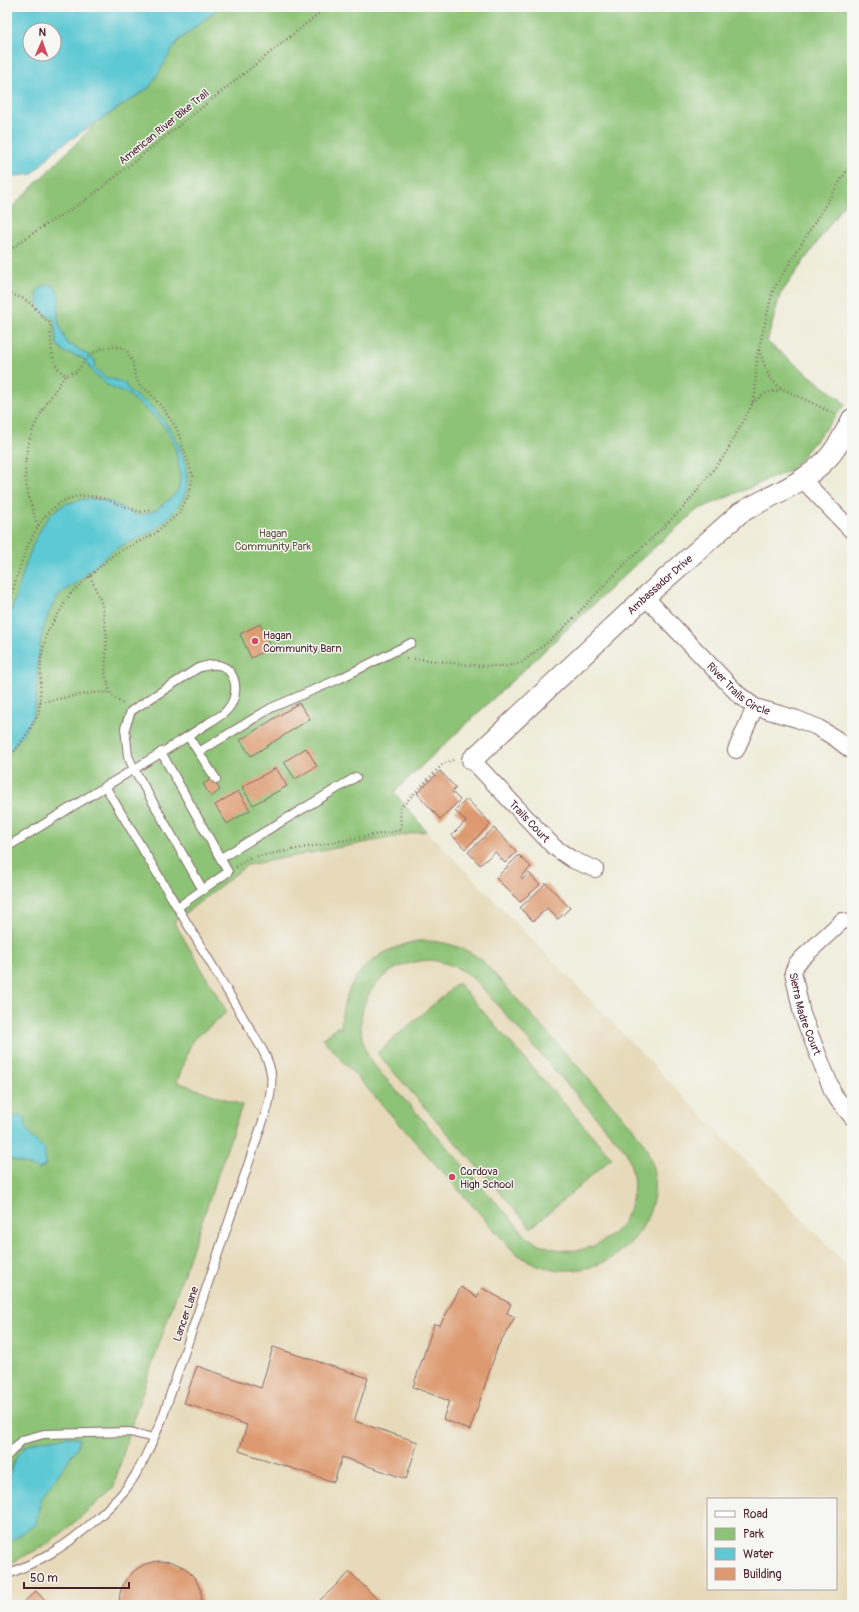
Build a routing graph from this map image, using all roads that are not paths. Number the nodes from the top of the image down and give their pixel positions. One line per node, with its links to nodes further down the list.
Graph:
1 (851, 420): 2 (street, Ambassador Drive)
2 (802, 479): 3 (street); 4 (street, Ambassador Drive)
3 (852, 531)
4 (645, 597): 6 (street, River Trails Circle); 12 (street, Ambassador Drive)
5 (411, 643): 11 (lane)
6 (755, 707): 8 (street); 9 (street, River Trails Circle)
7 (188, 736): 10 (lane); 11 (lane); 13 (lane)
8 (736, 750)
9 (852, 751)
10 (161, 752): 13 (lane); 18 (lane)
11 (199, 752): 15 (lane)
12 (472, 760): 19 (street, Trails Court)
13 (134, 769): 16 (lane); 20 (lane)
14 (356, 777): 18 (lane)
15 (216, 779)
16 (106, 786): 17 (lane); 21 (lane, Lancer Lane)
17 (7, 847)
18 (221, 858): 20 (lane)
19 (595, 869)
20 (203, 890): 21 (lane)
21 (178, 906): 24 (lane, Lancer Lane)
22 (842, 921): 23 (street, Sierra Madre Court)
23 (852, 1117)
24 (153, 1438): 25 (lane); 26 (lane, Lancer Lane)
25 (7, 1456)
26 (7, 1575)

